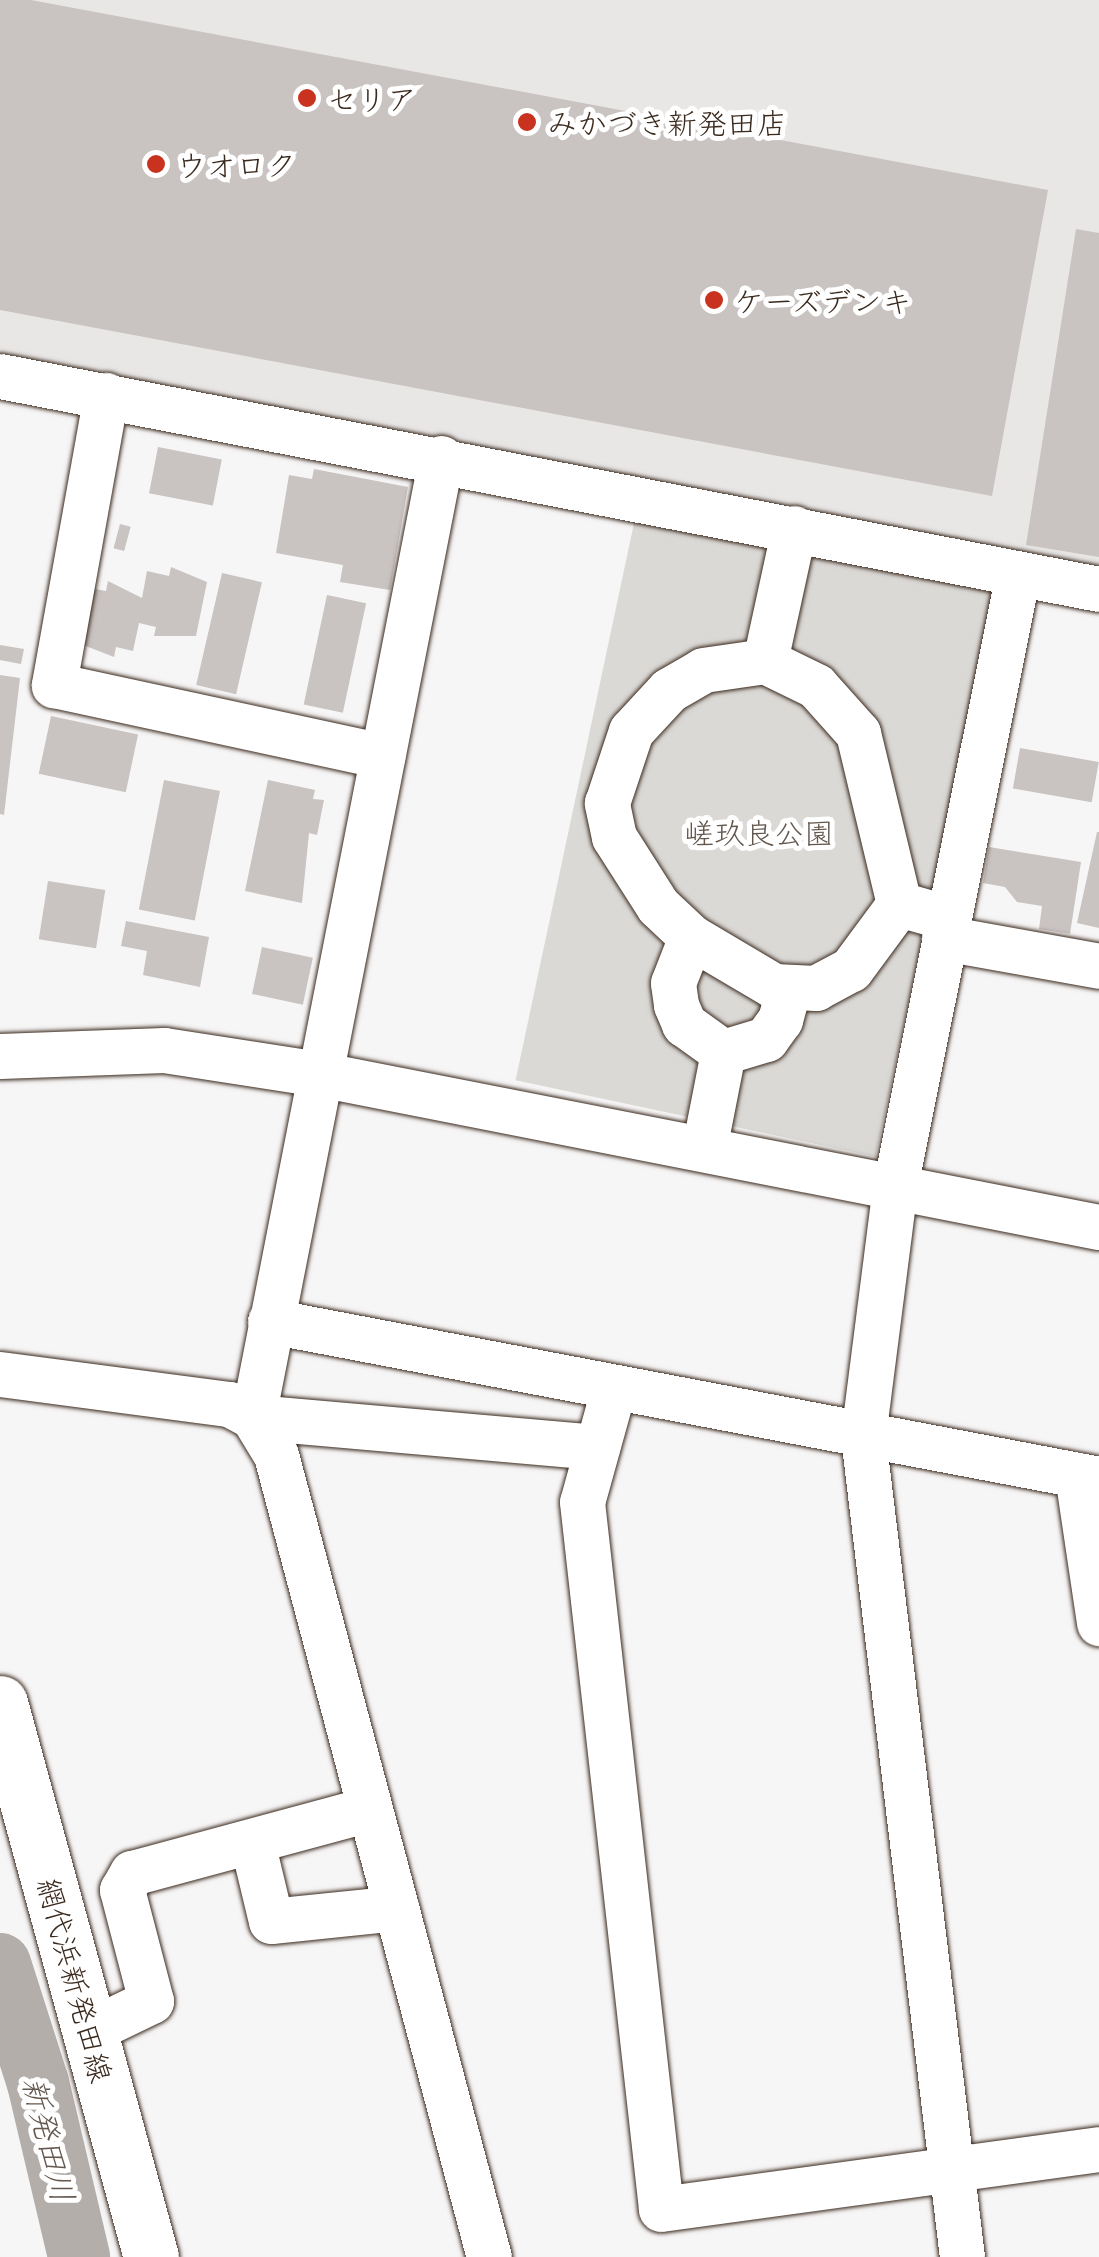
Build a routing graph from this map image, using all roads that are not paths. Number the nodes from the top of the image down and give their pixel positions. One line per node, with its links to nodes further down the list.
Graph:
1 (0, 376): 2 (street)
2 (106, 396): 3 (street); 8 (street)
3 (441, 458): 4 (street); 8 (street)
4 (794, 528): 5 (street); 7 (street)
5 (1018, 572): 6 (street); 10 (street)
6 (1099, 588)
7 (765, 660): 9 (street); 11 (street)
8 (382, 756): 16 (street)
9 (899, 904): 10 (street); 13 (street)
10 (946, 928): 12 (street); 18 (street)
11 (691, 937): 13 (street); 14 (street)
12 (1099, 966)
13 (788, 990): 14 (street)
14 (722, 1052): 17 (street)
15 (0, 1056): 16 (street)
16 (318, 1074): 17 (street); 20 (street)
17 (704, 1149): 18 (street)
18 (894, 1187): 19 (street); 24 (street)
19 (1099, 1227)
20 (270, 1321): 22 (street); 23 (street)
21 (0, 1374): 23 (street)
22 (614, 1387): 24 (street); 25 (street)
23 (254, 1417): 25 (street); 29 (street)
24 (863, 1436): 26 (street); 34 (street)
25 (597, 1447): 34 (street)
26 (1088, 1476): 27 (street)
27 (1099, 1623)
28 (0, 1703): 32 (main road, 網代浜新発田線)
29 (370, 1809): 30 (street); 31 (street)
30 (252, 1842): 31 (street); 32 (street)
31 (396, 1908): 36 (street)
32 (89, 2032): 35 (main road, 網代浜新発田線)
33 (1099, 2150): 34 (street)
34 (950, 2170): 37 (street)
35 (151, 2257)
36 (489, 2257)
37 (962, 2257)

